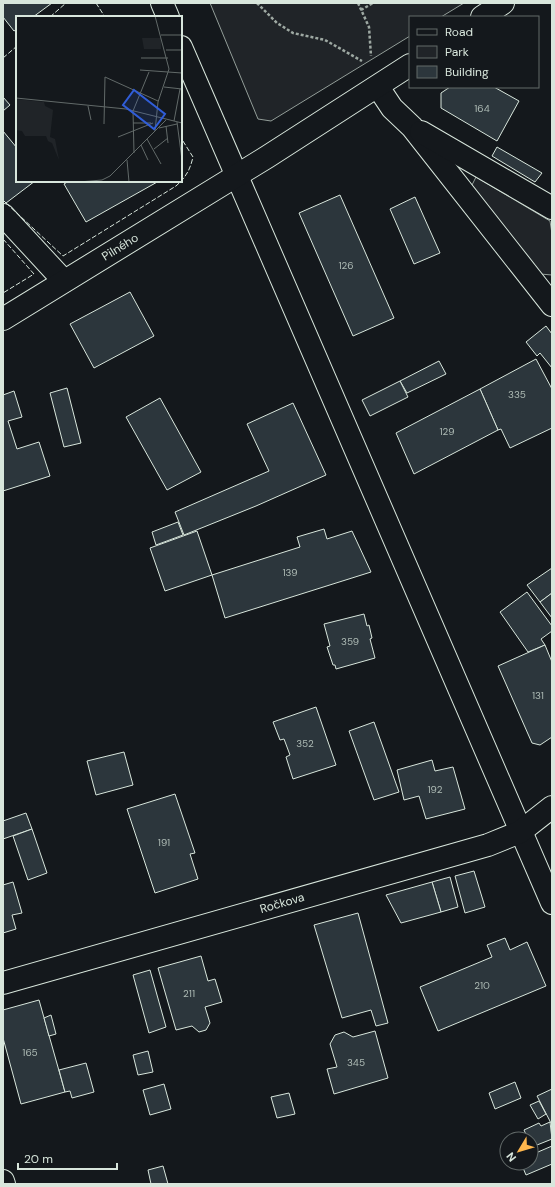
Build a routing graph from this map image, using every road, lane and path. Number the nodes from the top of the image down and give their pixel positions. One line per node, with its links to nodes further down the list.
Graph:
1 (162, 3): 7 (street)
2 (257, 3): 11 (path)
3 (358, 3): 6 (path)
4 (373, 3): 6 (path)
5 (502, 3): 8 (street)
6 (361, 10): 10 (path)
7 (168, 16)
8 (483, 16)
9 (182, 48): 15 (street)
10 (371, 60)
11 (364, 62)
12 (409, 66): 13 (street, Pilného)
13 (378, 86): 14 (street); 15 (street, Pilného)
14 (412, 127): 16 (street); 19 (street)
15 (237, 176): 18 (street, Pilného); 22 (street)
16 (552, 208)
17 (3, 215): 18 (street)
18 (64, 281): 20 (street, Pilného)
19 (552, 305)
20 (3, 319)
21 (552, 807): 22 (street, Ročkova)
22 (520, 832): 23 (street); 24 (street, Ročkova)
23 (552, 903)
24 (3, 983)
25 (3, 1181): 26 (street)
26 (4, 1184)

